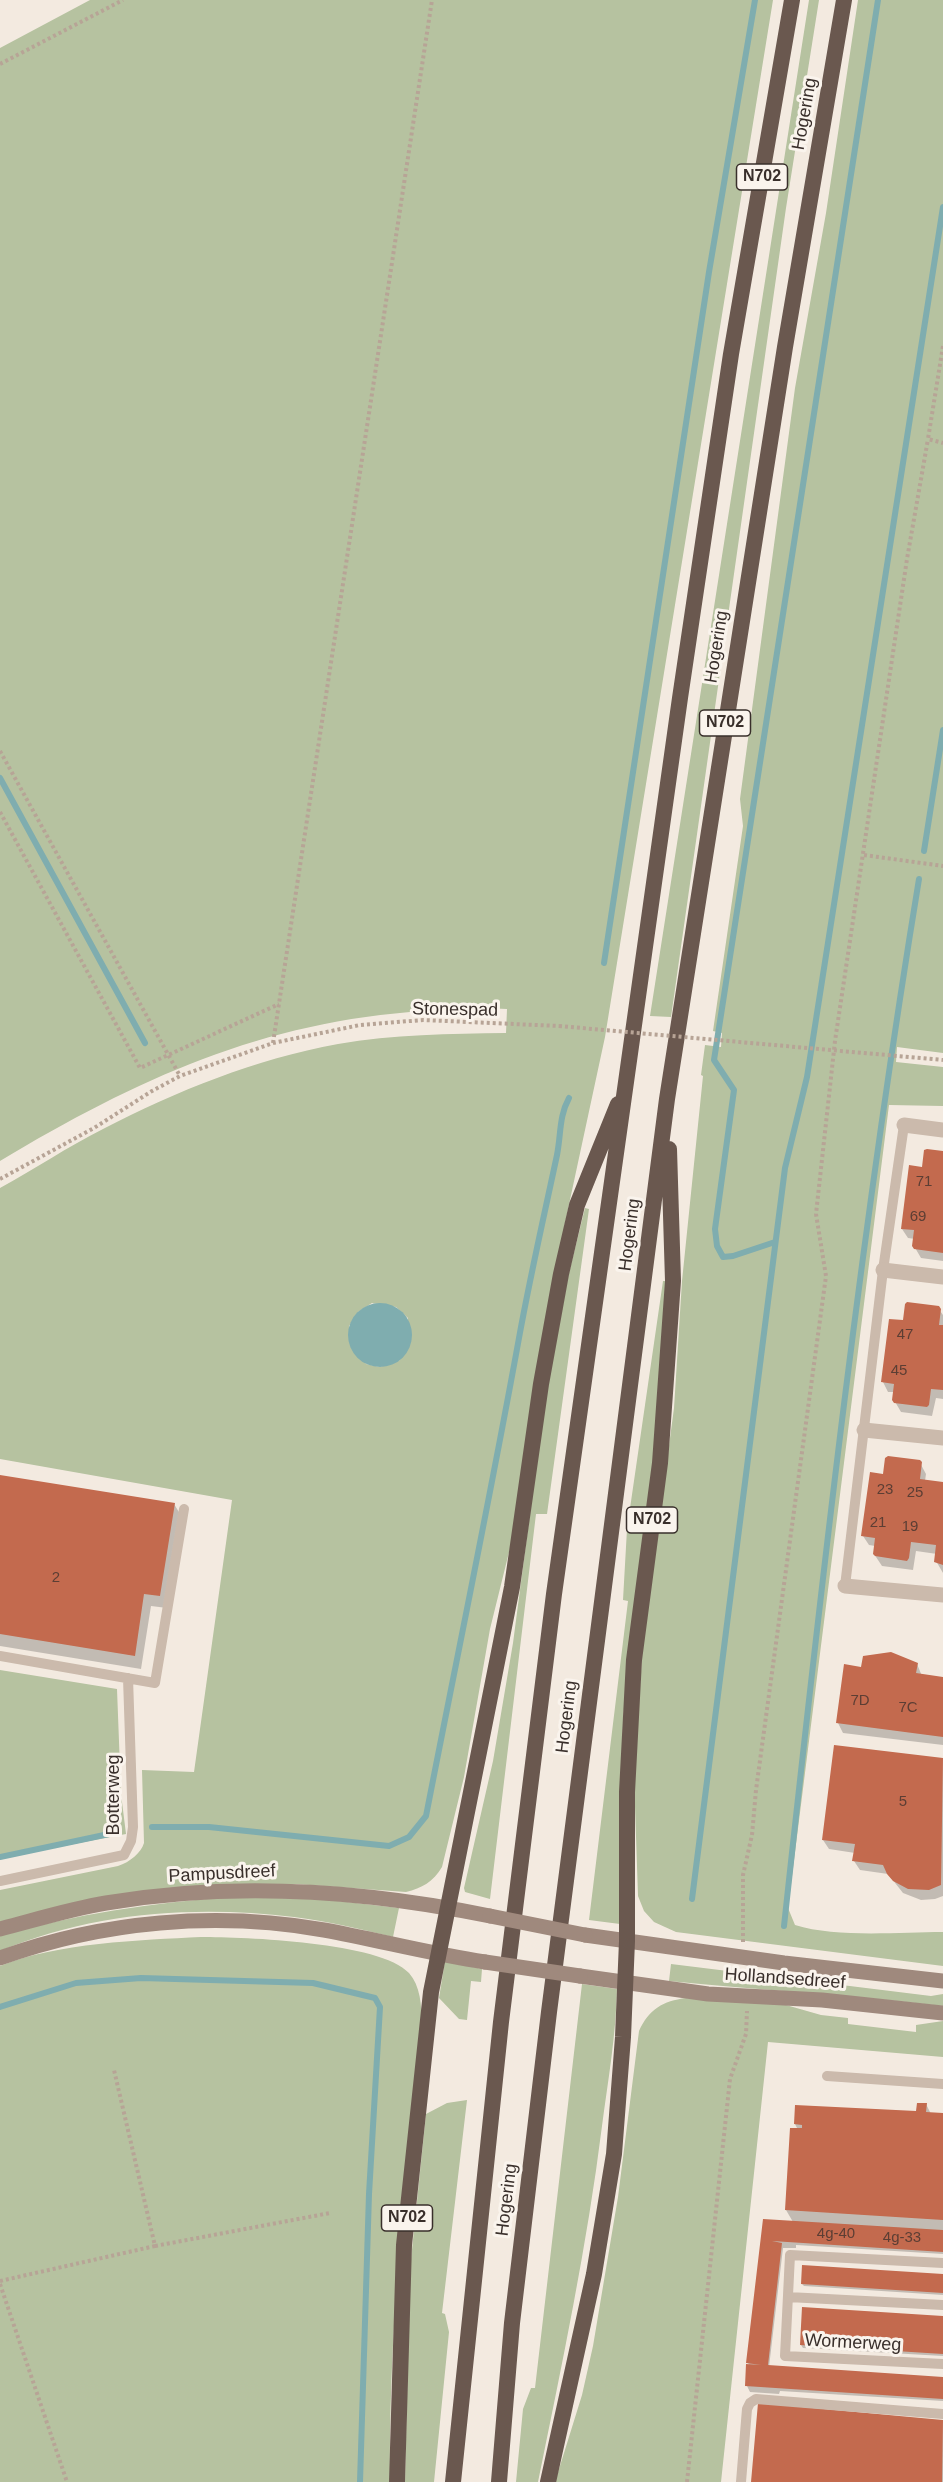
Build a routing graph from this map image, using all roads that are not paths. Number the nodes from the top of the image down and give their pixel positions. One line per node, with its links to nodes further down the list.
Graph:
1 (792, 0): 3 (highway, Hogering / N702)
2 (844, 0): 4 (highway, Hogering / N702)
3 (628, 1078): 17 (highway, N702); 34 (highway, Hogering / N702)
4 (667, 1099): 20 (highway, N702); 35 (highway, Hogering / N702)
5 (904, 1125): 6 (street); 7 (lane)
6 (943, 1130)
7 (883, 1270): 8 (street); 9 (lane)
8 (943, 1277)
9 (864, 1430): 10 (street); 12 (lane)
10 (943, 1438)
11 (184, 1509): 15 (lane)
12 (845, 1586): 13 (street)
13 (943, 1595)
14 (0, 1656): 15 (lane)
15 (128, 1678): 16 (lane, Botterweg)
16 (0, 1881)
17 (448, 1907): 18 (main road, Pampusdreef); 19 (main road, Pampusdreef); 21 (highway, N702)
18 (490, 1916): 20 (main road, Hollandsedreef, bridge)
19 (0, 1929)
20 (627, 1941): 23 (main road, Hollandsedreef); 24 (highway, N702)
21 (439, 1956): 22 (main road); 24 (main road, Hollandsedreef, bridge); 33 (highway, N702)
22 (0, 1958)
23 (943, 1981)
24 (625, 1984): 25 (main road, Hollandsedreef); 36 (highway, N702)
25 (943, 2013)
26 (827, 2076): 27 (lane)
27 (943, 2084)
28 (943, 2262): 29 (lane, Wormerweg)
29 (788, 2297): 30 (lane); 31 (lane, Wormerweg)
30 (943, 2305)
31 (943, 2364)
32 (943, 2414): 37 (lane)
33 (397, 2482)
34 (453, 2482)
35 (500, 2482)
36 (548, 2482)
37 (741, 2482)

